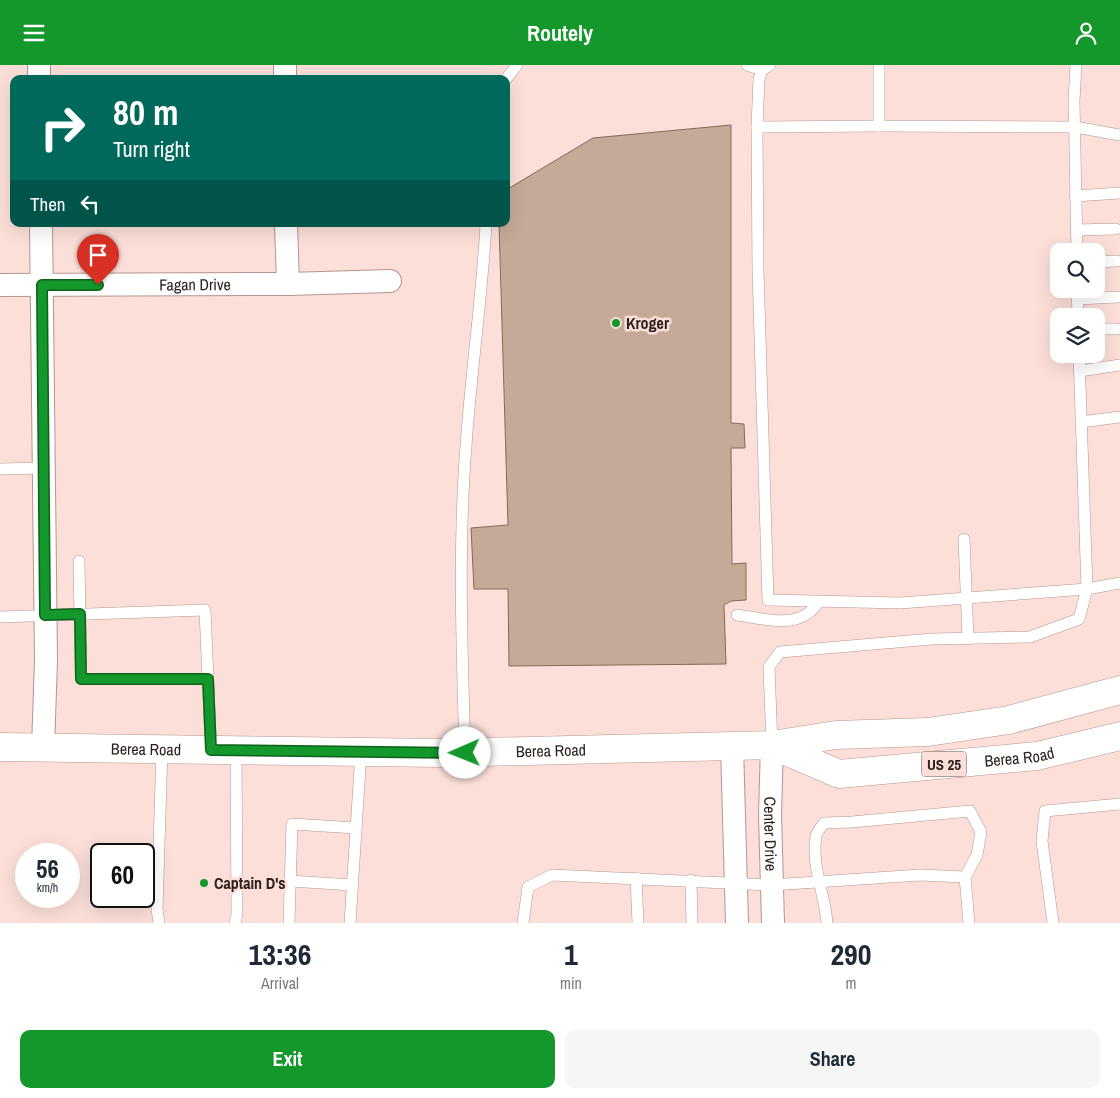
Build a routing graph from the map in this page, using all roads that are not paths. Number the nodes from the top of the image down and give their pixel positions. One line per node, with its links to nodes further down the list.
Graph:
1 (517, 65): 6 (lane)
2 (747, 65): 5 (lane)
3 (879, 65): 7 (lane)
4 (1076, 65): 9 (lane)
5 (766, 68): 8 (lane)
6 (509, 75)
7 (879, 126): 8 (lane); 9 (lane)
8 (757, 127): 41 (lane)
9 (1075, 127): 10 (lane); 12 (lane)
10 (1120, 135)
11 (1120, 193): 12 (lane)
12 (1075, 196): 17 (lane)
13 (41, 227): 23 (street)
14 (286, 227): 24 (street)
15 (486, 227): 57 (lane)
16 (1116, 229): 17 (lane)
17 (1076, 230): 18 (lane)
18 (1077, 243)
19 (1117, 261): 20 (lane)
20 (1105, 262)
21 (390, 281): 24 (street, Fagan Drive)
22 (0, 285): 23 (street, Fagan Drive)
23 (42, 285): 24 (street, Fagan Drive); 34 (street)
24 (288, 285)
25 (1105, 296): 26 (lane)
26 (1118, 297)
27 (1105, 329): 28 (lane)
28 (1117, 329)
29 (1080, 363): 31 (lane)
30 (1120, 365): 31 (lane)
31 (1080, 371): 33 (lane)
32 (1120, 417): 33 (lane)
33 (1080, 422): 39 (lane)
34 (44, 468): 35 (lane); 43 (street)
35 (0, 469)
36 (964, 539): 40 (lane)
37 (79, 561): 42 (lane)
38 (1120, 583): 39 (lane)
39 (1087, 589): 40 (lane); 46 (lane)
40 (966, 598): 41 (lane); 46 (lane)
41 (819, 601): 44 (lane)
42 (80, 614): 43 (lane); 47 (lane); 47 (lane)
43 (45, 615): 45 (lane); 53 (street)
44 (737, 615)
45 (0, 617)
46 (968, 639): 50 (lane)
47 (208, 679): 55 (lane)
48 (1120, 690): 50 (main road, Berea Road / US 25)
49 (1120, 736): 50 (main road, Berea Road / US 25)
50 (772, 745): 52 (main road, Berea Road / US 25); 67 (street, Center Drive)
51 (0, 747): 53 (main road, Berea Road / US 25)
52 (732, 747): 57 (main road, Berea Road / US 25); 64 (street)
53 (43, 748): 54 (main road, Berea Road / US 25)
54 (162, 750): 55 (main road, Berea Road / US 25); 68 (lane)
55 (224, 750): 56 (main road, Berea Road / US 25); 69 (lane)
56 (361, 752): 57 (main road, Berea Road / US 25); 59 (lane)
57 (465, 753)
58 (1120, 804): 79 (lane)
59 (356, 828): 63 (lane); 66 (lane)
60 (965, 877): 65 (lane); 65 (lane); 78 (lane)
61 (636, 878): 62 (lane); 72 (lane); 73 (lane)
62 (691, 880): 64 (lane); 74 (lane)
63 (290, 881): 66 (lane); 70 (lane)
64 (736, 882): 67 (lane); 75 (street)
65 (818, 882): 67 (lane); 77 (lane)
66 (352, 885): 71 (lane)
67 (772, 885): 76 (street, Center Drive)
68 (159, 923)
69 (235, 923)
70 (289, 923)
71 (350, 923)
72 (522, 923)
73 (638, 923)
74 (692, 923)
75 (737, 923)
76 (773, 923)
77 (827, 923)
78 (968, 923)
79 (1053, 923)

